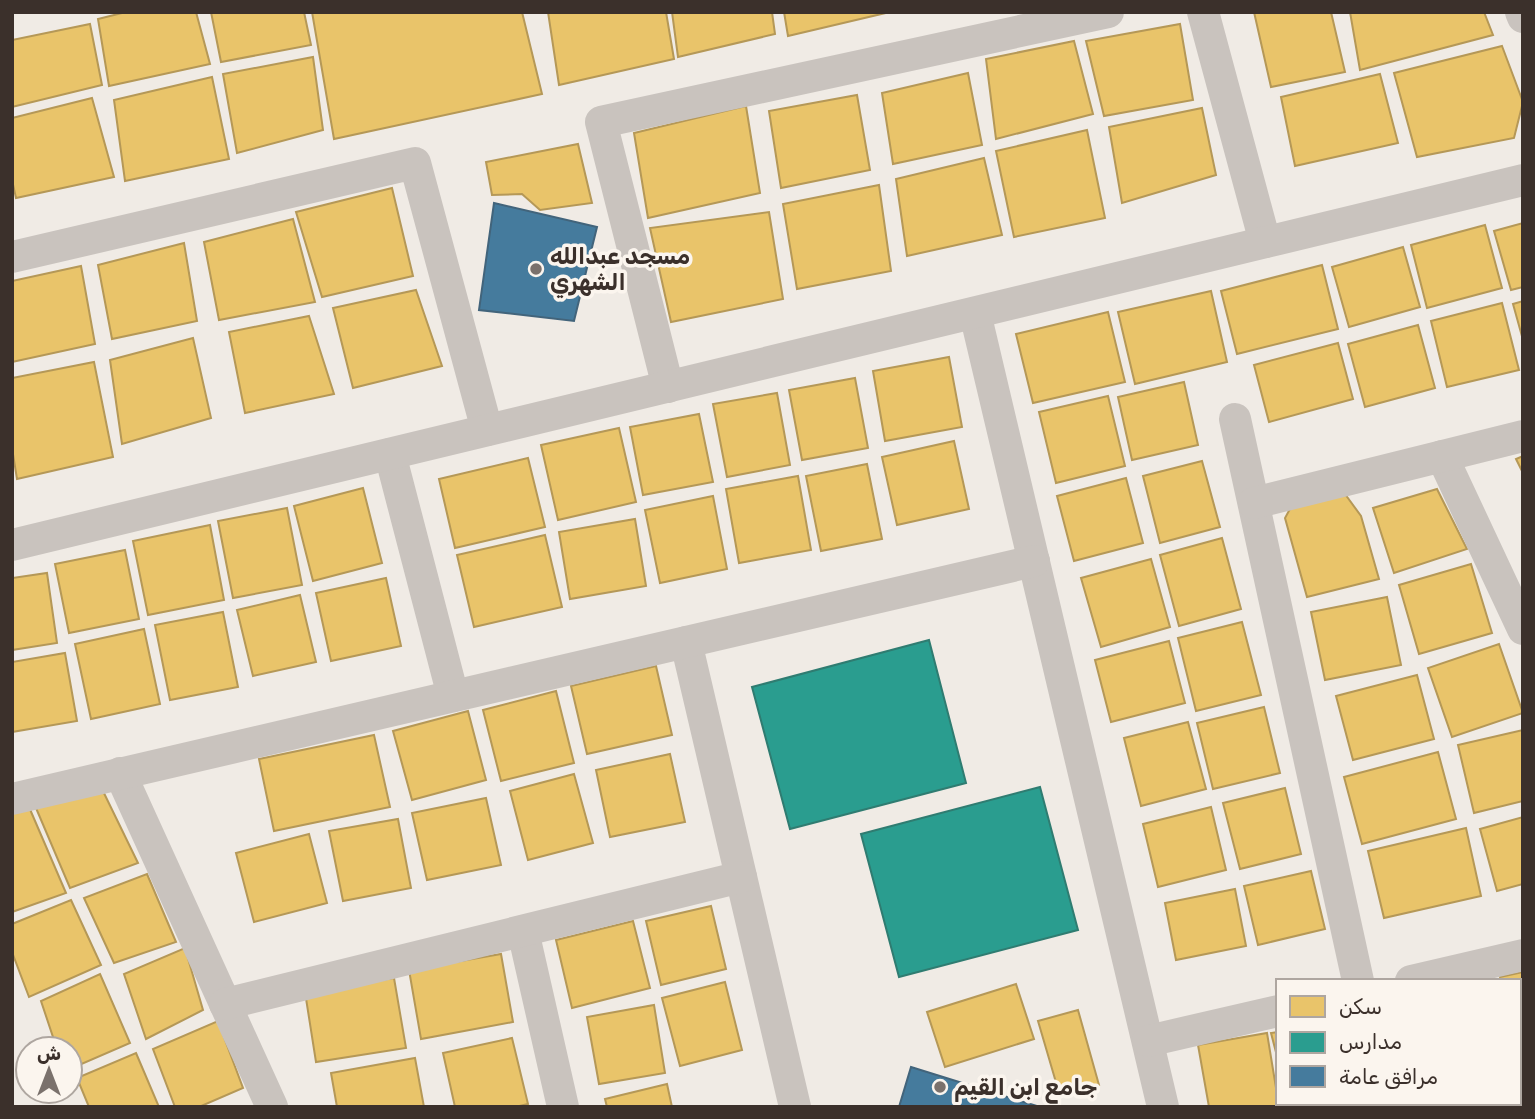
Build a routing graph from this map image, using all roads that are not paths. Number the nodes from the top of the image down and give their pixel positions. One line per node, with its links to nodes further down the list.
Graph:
1 (1108, 12): 7 (street)
2 (1203, 12): 4 (street)
3 (1523, 180): 4 (street)
4 (1265, 242): 6 (street)
5 (12, 257): 9 (street)
6 (975, 313): 7 (street); 15 (street)
7 (668, 387): 9 (street)
8 (1235, 419): 13 (street)
9 (487, 430): 11 (street)
10 (1523, 436): 12 (street)
11 (390, 454): 14 (street); 18 (street)
12 (1442, 456): 13 (street); 16 (street)
13 (1254, 503): 24 (street)
14 (12, 545)
15 (1034, 561): 17 (street); 28 (street)
16 (1523, 629)
17 (686, 642): 18 (street); 21 (street)
18 (453, 696): 19 (street)
19 (120, 774): 20 (street); 26 (street)
20 (12, 799)
21 (741, 877): 22 (street); 31 (street)
22 (523, 931): 26 (street); 30 (street)
23 (1523, 955): 25 (street)
24 (1358, 979)
25 (1420, 979)
26 (225, 1004): 29 (street)
27 (1276, 1012): 28 (street)
28 (1148, 1041): 32 (street)
29 (272, 1107)
30 (563, 1107)
31 (795, 1107)
32 (1163, 1107)

